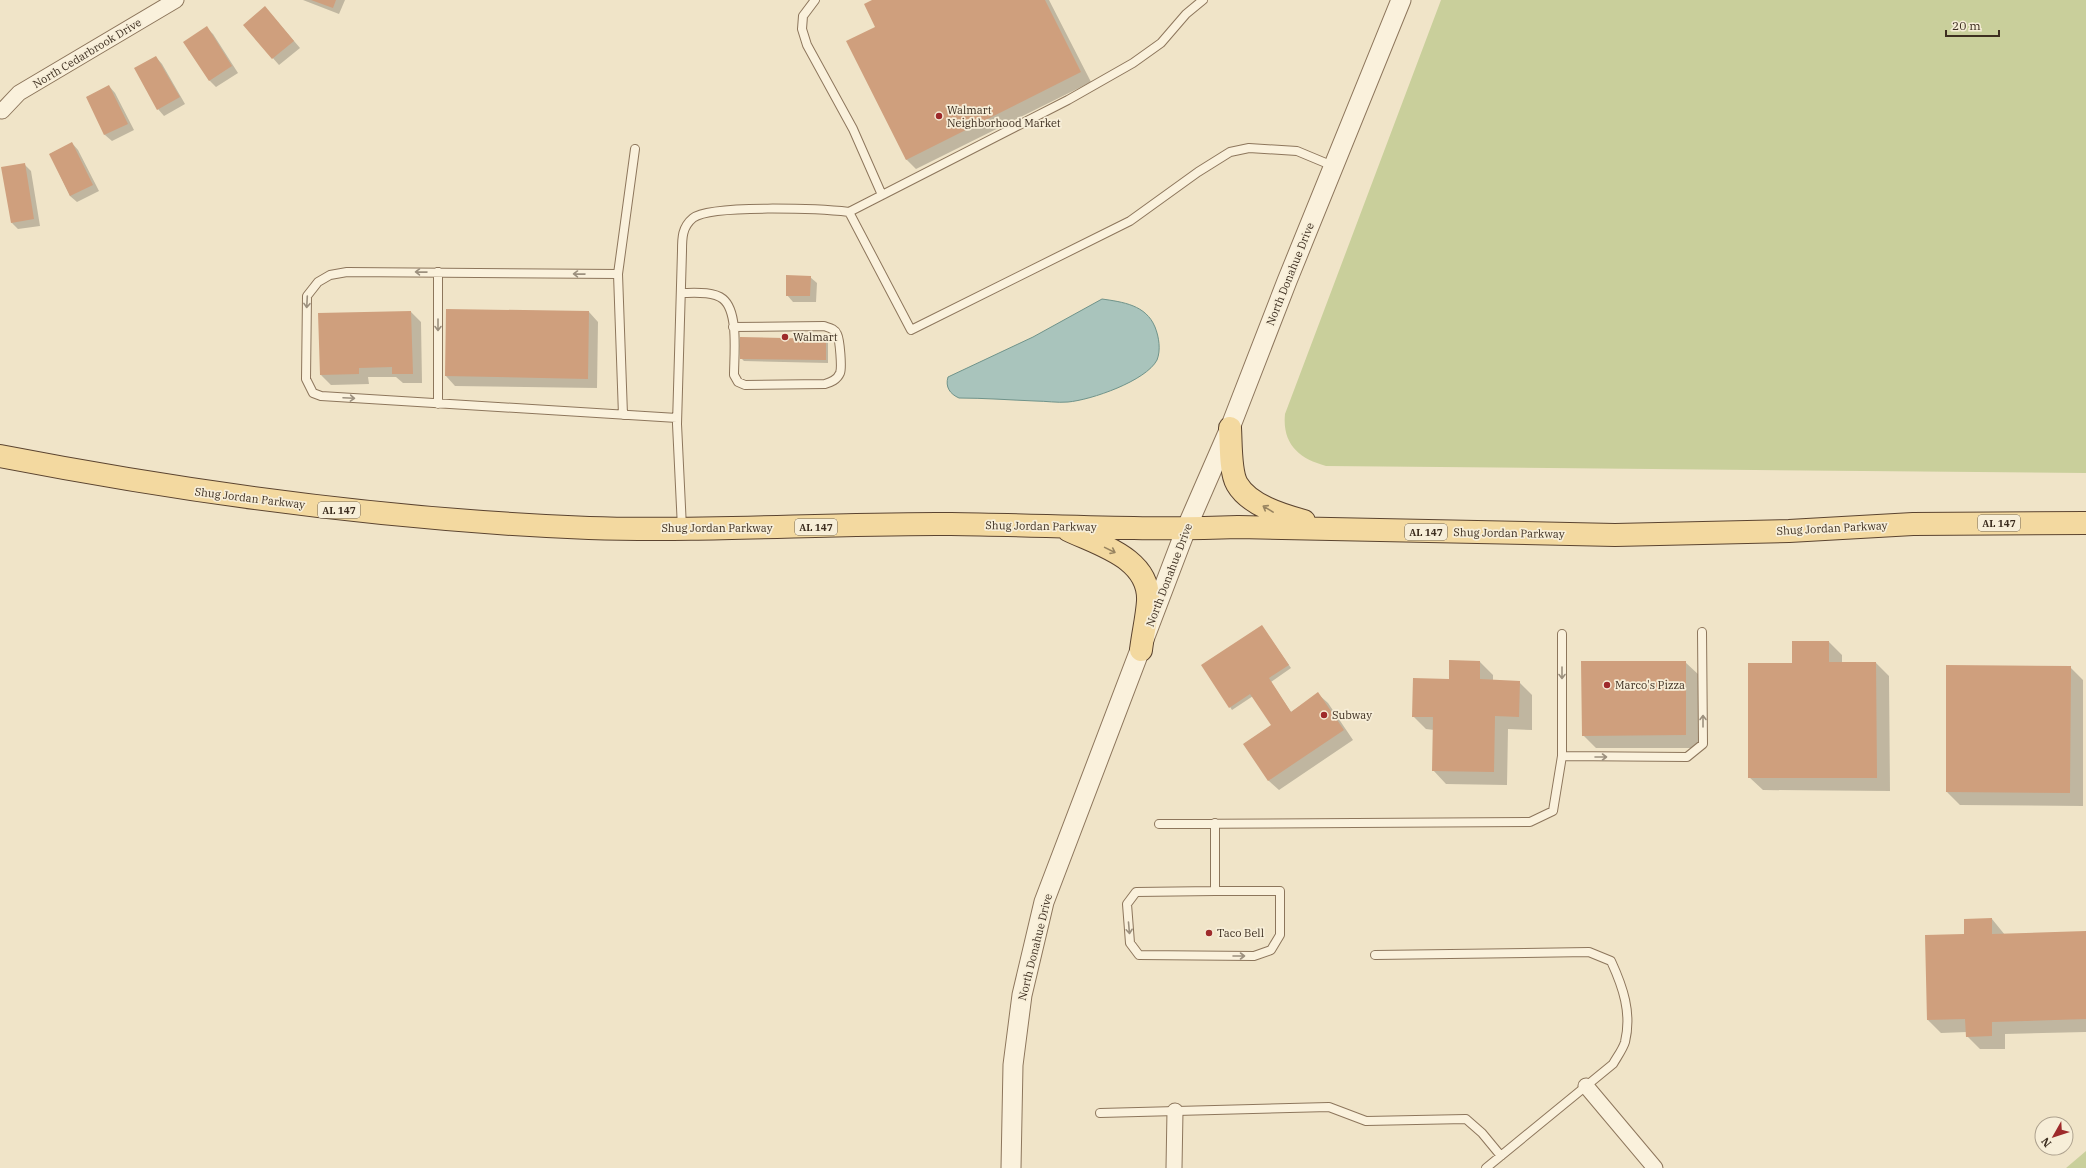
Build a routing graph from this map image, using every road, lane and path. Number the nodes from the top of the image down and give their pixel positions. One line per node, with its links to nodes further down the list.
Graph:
1 (176, 0): 6 (street, North Cedarbrook Drive)
2 (815, 0): 9 (lane)
3 (1203, 0): 5 (lane)
4 (1401, 0): 8 (street, North Donahue Drive)
5 (1192, 3): 9 (lane)
6 (2, 112)
7 (635, 149): 12 (lane)
8 (1333, 166): 10 (lane); 18 (street, North Donahue Drive)
9 (882, 195): 10 (lane)
10 (848, 212): 13 (lane)
11 (438, 272): 12 (lane, one-way to 11); 15 (lane, one-way to 15); 15 (lane, one-way to 15)
12 (618, 274): 16 (lane)
13 (681, 293): 14 (lane); 17 (lane)
14 (733, 327): 14 (lane)
15 (438, 404): 16 (lane)
16 (623, 415): 17 (lane)
17 (677, 418): 22 (lane)
18 (1230, 428): 23 (street, North Donahue Drive); 24 (main road, one-way to 18)
19 (0, 456): 22 (main road, Shug Jordan Parkway / AL 147)
20 (2086, 523): 24 (main road, Shug Jordan Parkway / AL 147)
21 (1062, 527): 22 (main road, Shug Jordan Parkway / AL 147); 23 (main road, Shug Jordan Parkway / AL 147); 27 (main road, one-way to 27)
22 (682, 528)
23 (1186, 529): 24 (main road, Shug Jordan Parkway / AL 147); 27 (street, North Donahue Drive)
24 (1332, 529)
25 (1702, 632): 28 (lane, one-way to 25)
26 (1562, 634): 28 (lane, one-way to 28)
27 (1141, 650): 37 (street, North Donahue Drive)
28 (1562, 756): 29 (lane)
29 (1215, 823): 30 (lane); 31 (lane)
30 (1159, 824)
31 (1214, 891): 31 (lane, one-way to 31)
32 (1375, 955): 33 (lane)
33 (1586, 1086): 36 (lane); 40 (street)
34 (1175, 1111): 35 (lane); 36 (lane); 38 (street)
35 (1100, 1113)
36 (1501, 1156): 39 (lane)
37 (1011, 1168)
38 (1174, 1168)
39 (1486, 1168)
40 (1655, 1168)

